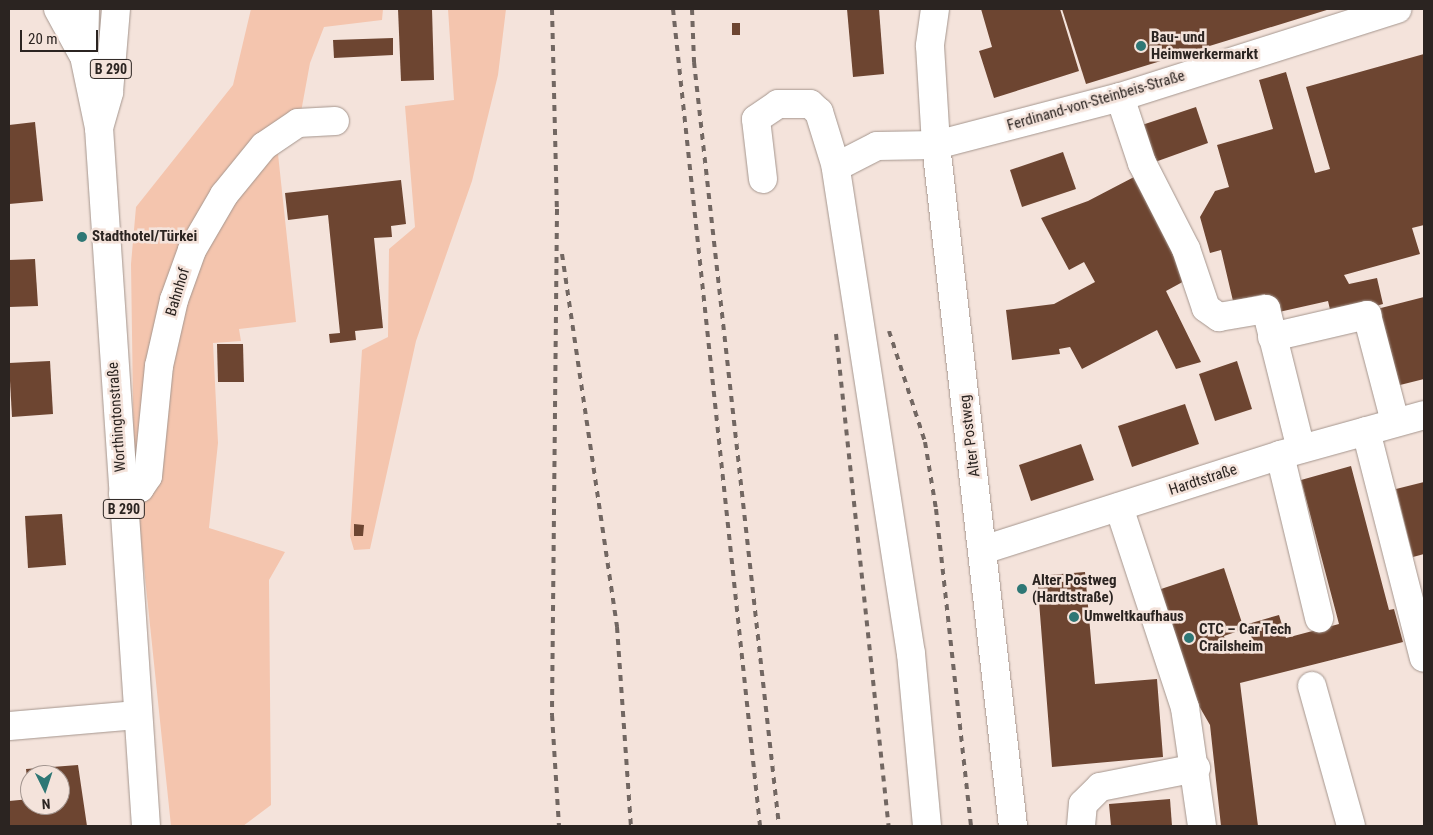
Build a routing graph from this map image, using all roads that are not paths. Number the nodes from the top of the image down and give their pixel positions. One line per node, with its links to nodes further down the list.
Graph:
1 (58, 9): 8 (main road, Worthingtonstraße / B 290)
2 (85, 9): 8 (main road, Worthingtonstraße)
3 (116, 9): 11 (main road, Worthingtonstraße / B 290)
4 (920, 9): 7 (main road, Alter Postweg)
5 (935, 9): 7 (main road, Alter Postweg)
6 (1397, 9): 9 (main road, Ferdinand-von-Steinbeis-Straße)
7 (930, 46): 12 (main road, Alter Postweg)
8 (84, 56): 11 (main road, Worthingtonstraße / B 290)
9 (1120, 97): 12 (main road, Ferdinand-von-Steinbeis-Straße); 15 (main road)
10 (335, 122): 20 (main road, Bahnhof)
11 (99, 128): 20 (main road, Worthingtonstraße / B 290)
12 (936, 145): 13 (main road, Ferdinand-von-Steinbeis-Straße); 22 (main road, Alter Postweg)
13 (836, 167): 14 (main road); 30 (main road)
14 (763, 178)
15 (1272, 337): 17 (main road); 19 (main road)
16 (1424, 415): 17 (main road, Hardtstraße)
17 (1395, 422): 18 (main road, Hardtstraße)
18 (1366, 431): 19 (main road, Hardtstraße); 24 (main road)
19 (1290, 452): 21 (main road, Hardtstraße); 23 (main road)
20 (123, 494): 26 (main road, Worthingtonstraße / B 290)
21 (1119, 507): 22 (main road, Hardtstraße); 28 (main road)
22 (983, 550): 31 (main road, Alter Postweg)
23 (1319, 618)
24 (1424, 658)
25 (1312, 686): 34 (main road)
26 (138, 715): 27 (main road); 29 (main road, Worthingtonstraße / B 290)
27 (9, 726)
28 (1196, 768): 32 (main road); 33 (main road)
29 (146, 826)
30 (927, 826)
31 (1013, 826)
32 (1081, 826)
33 (1202, 826)
34 (1352, 826)

